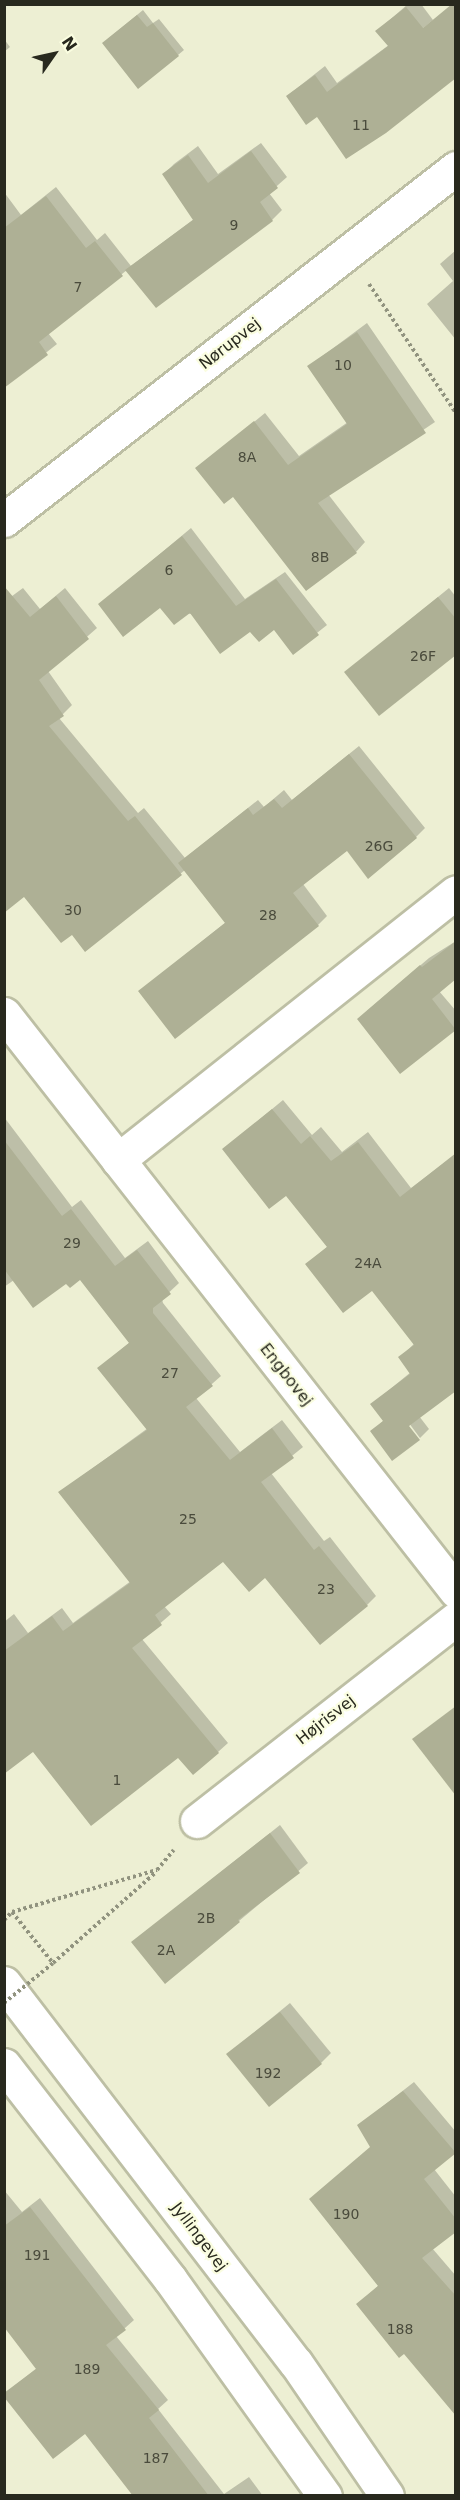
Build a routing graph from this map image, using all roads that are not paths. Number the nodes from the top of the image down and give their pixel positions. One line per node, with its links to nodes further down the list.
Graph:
1 (456, 168): 2 (street, Nørupvej)
2 (4, 520)
3 (456, 892): 5 (street)
4 (4, 1014): 5 (street, Engbovej)
5 (117, 1160): 6 (street, Engbovej)
6 (456, 1591)
7 (456, 1619): 8 (street, Højrisvej)
8 (197, 1821)
9 (4, 1983): 12 (street, Jyllingevej)
10 (4, 2065): 11 (street)
11 (325, 2496)
12 (387, 2496)

